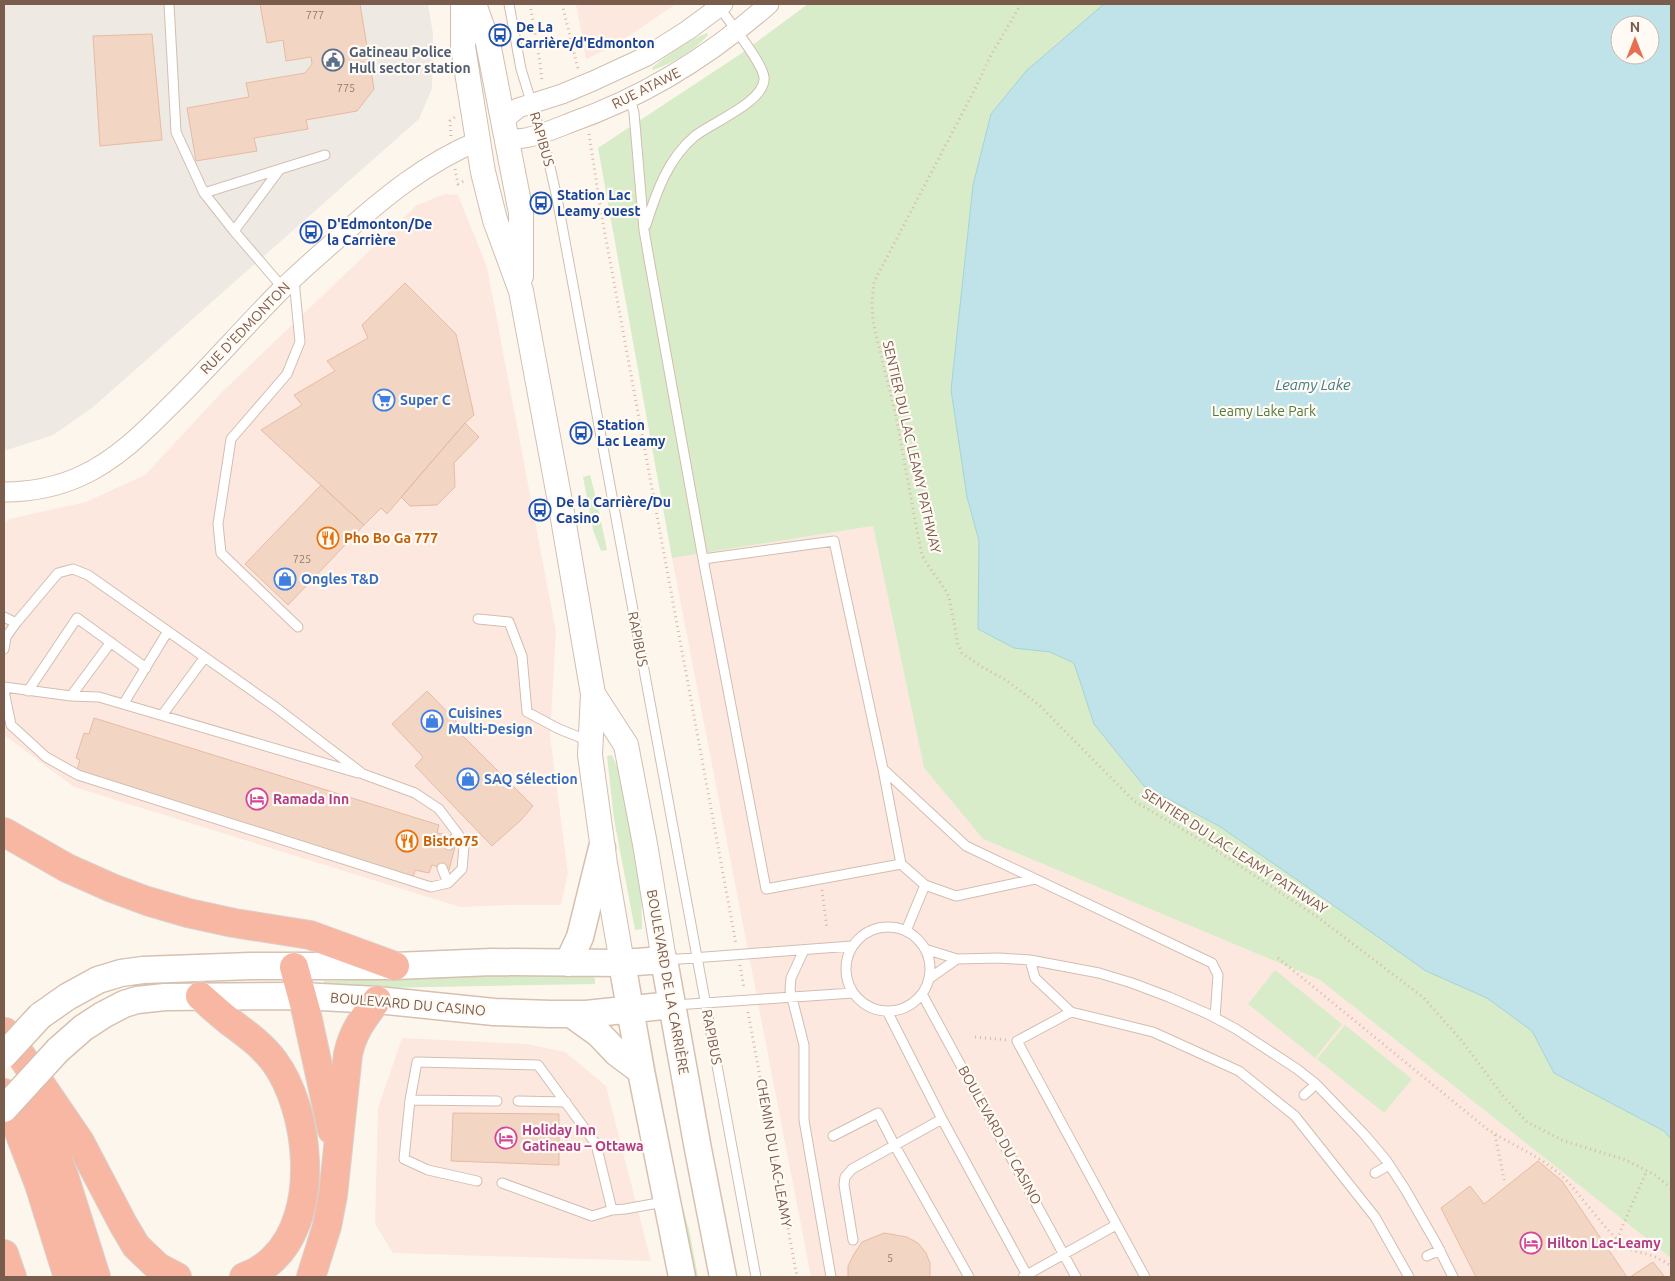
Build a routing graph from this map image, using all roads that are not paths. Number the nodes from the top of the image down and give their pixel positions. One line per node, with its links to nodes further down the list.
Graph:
1 (169, 4): 15 (lane)
2 (463, 4): 12 (street, BOULEVARD DE LA CARRIÈRE)
3 (474, 4): 10 (street, BOULEVARD DE LA CARRIÈRE)
4 (509, 4): 9 (lane, RAPIBUS)
5 (769, 4): 7 (street, RUE ATAWE)
6 (721, 5): 7 (lane); 9 (street, RUE ATAWE)
7 (736, 31): 8 (street, RUE ATAWE); 16 (lane)
8 (630, 98): 11 (street, RUE ATAWE); 16 (lane)
9 (532, 104): 10 (street, RUE ATAWE); 11 (lane, RAPIBUS)
10 (505, 130): 11 (street, RUE ATAWE); 12 (street); 19 (street, BOULEVARD DE LA CARRIÈRE)
11 (541, 133): 54 (lane, RAPIBUS)
12 (478, 141): 18 (street, RUE D'EDMONTON); 19 (street, BOULEVARD DE LA CARRIÈRE)
13 (325, 155): 14 (lane)
14 (281, 169): 15 (lane); 17 (lane)
15 (204, 192): 17 (lane)
16 (644, 230): 21 (lane)
17 (234, 231): 18 (lane)
18 (288, 283): 20 (street, RUE D'EDMONTON); 25 (lane)
19 (521, 291): 34 (street, BOULEVARD DE LA CARRIÈRE)
20 (4, 492)
21 (703, 559): 39 (lane); 45 (lane)
22 (4, 617): 24 (lane)
23 (478, 619): 38 (lane)
24 (16, 623): 26 (lane); 28 (lane)
25 (298, 627)
26 (168, 631): 29 (lane); 30 (lane)
27 (112, 642): 30 (lane); 32 (lane); 35 (lane)
28 (4, 650)
29 (205, 657): 37 (lane); 40 (lane)
30 (146, 668): 36 (lane)
31 (4, 687): 32 (lane)
32 (28, 690): 35 (lane)
33 (4, 692): 48 (lane)
34 (593, 694): 38 (street, BOULEVARD DE LA CARRIÈRE); 56 (street, BOULEVARD DE LA CARRIÈRE)
35 (72, 696): 36 (lane)
36 (124, 703): 37 (lane)
37 (163, 714): 40 (lane)
38 (590, 742): 44 (street, BOULEVARD DE LA CARRIÈRE)
39 (883, 769): 45 (lane); 47 (lane)
40 (363, 774): 42 (lane)
41 (4, 832): 60 (highway)
42 (458, 834): 43 (lane); 48 (lane)
43 (449, 845)
44 (602, 848): 58 (street, BOULEVARD DE LA CARRIÈRE); 59 (main road)
45 (901, 864): 49 (lane)
46 (442, 868): 48 (lane)
47 (1035, 879): 49 (lane); 75 (lane)
48 (448, 882)
49 (925, 885): 50 (lane)
50 (906, 931): 51 (lane); 52 (lane)
51 (852, 946): 53 (lane); 63 (lane)
52 (925, 948): 55 (lane); 62 (lane)
53 (804, 950): 54 (lane); 67 (lane)
54 (697, 958): 56 (lane); 69 (lane, RAPIBUS)
55 (957, 959): 57 (lane); 62 (lane)
56 (664, 960): 58 (main road); 70 (main road, BOULEVARD DE LA CARRIÈRE)
57 (1030, 960): 73 (lane); 75 (lane)
58 (622, 962): 59 (main road); 71 (main road, BOULEVARD DE LA CARRIÈRE)
59 (568, 963): 60 (main road)
60 (395, 966): 61 (main road)
61 (294, 967): 66 (highway); 76 (main road, bridge)
62 (930, 978): 64 (lane)
63 (853, 993): 67 (lane, BOULEVARD DU CASINO); 72 (lane)
64 (922, 994): 72 (lane); 100 (lane, BOULEVARD DU CASINO)
65 (200, 996): 66 (main road, BOULEVARD DU CASINO); 85 (main road, BOULEVARD DU CASINO, bridge); 107 (highway)
66 (302, 996): 68 (main road, BOULEVARD DU CASINO); 89 (highway)
67 (791, 997): 69 (lane, BOULEVARD DU CASINO); 112 (lane)
68 (376, 1000): 74 (main road, BOULEVARD DU CASINO); 89 (highway)
69 (705, 1002): 70 (lane, BOULEVARD DU CASINO); 111 (lane, RAPIBUS)
70 (672, 1005): 71 (main road, BOULEVARD DU CASINO); 110 (main road, BOULEVARD DE LA CARRIÈRE)
71 (631, 1010): 74 (main road, BOULEVARD DU CASINO); 77 (main road, BOULEVARD DE LA CARRIÈRE)
72 (887, 1012): 86 (lane)
73 (1071, 1012): 96 (lane); 116 (lane)
74 (571, 1014): 77 (main road)
75 (1215, 1018): 78 (lane)
76 (4, 1039): 105 (highway); 106 (highway)
77 (641, 1070): 94 (main road, BOULEVARD DE LA CARRIÈRE)
78 (1316, 1084): 80 (lane); 90 (lane)
79 (4, 1093): 104 (highway)
80 (1304, 1095)
81 (410, 1100): 82 (lane); 84 (lane); 92 (lane)
82 (497, 1101)
83 (518, 1101): 84 (lane)
84 (566, 1102): 95 (lane)
85 (4, 1109)
86 (942, 1119): 88 (lane); 102 (lane)
87 (833, 1136): 88 (lane)
88 (895, 1146): 97 (lane); 113 (lane)
89 (336, 1154): 108 (highway)
90 (1389, 1164): 91 (lane); 98 (lane)
91 (1375, 1174)
92 (477, 1181)
93 (502, 1183): 95 (lane)
94 (667, 1201): 95 (lane); 109 (main road, BOULEVARD DE LA CARRIÈRE)
95 (612, 1210)
96 (1116, 1225): 100 (lane); 115 (lane)
97 (853, 1240)
98 (1440, 1250): 101 (lane); 117 (lane)
99 (4, 1254): 103 (highway)
100 (1064, 1254): 102 (lane); 114 (lane, BOULEVARD DU CASINO)
101 (1427, 1256)
102 (1026, 1276)
103 (12, 1277)
104 (68, 1277)
105 (96, 1277)
106 (177, 1277)
107 (244, 1277)
108 (311, 1277)
109 (682, 1277)
110 (723, 1277)
111 (756, 1277)
112 (831, 1277)
113 (969, 1277)
114 (1076, 1277)
115 (1145, 1277)
116 (1409, 1277)
117 (1452, 1277)

